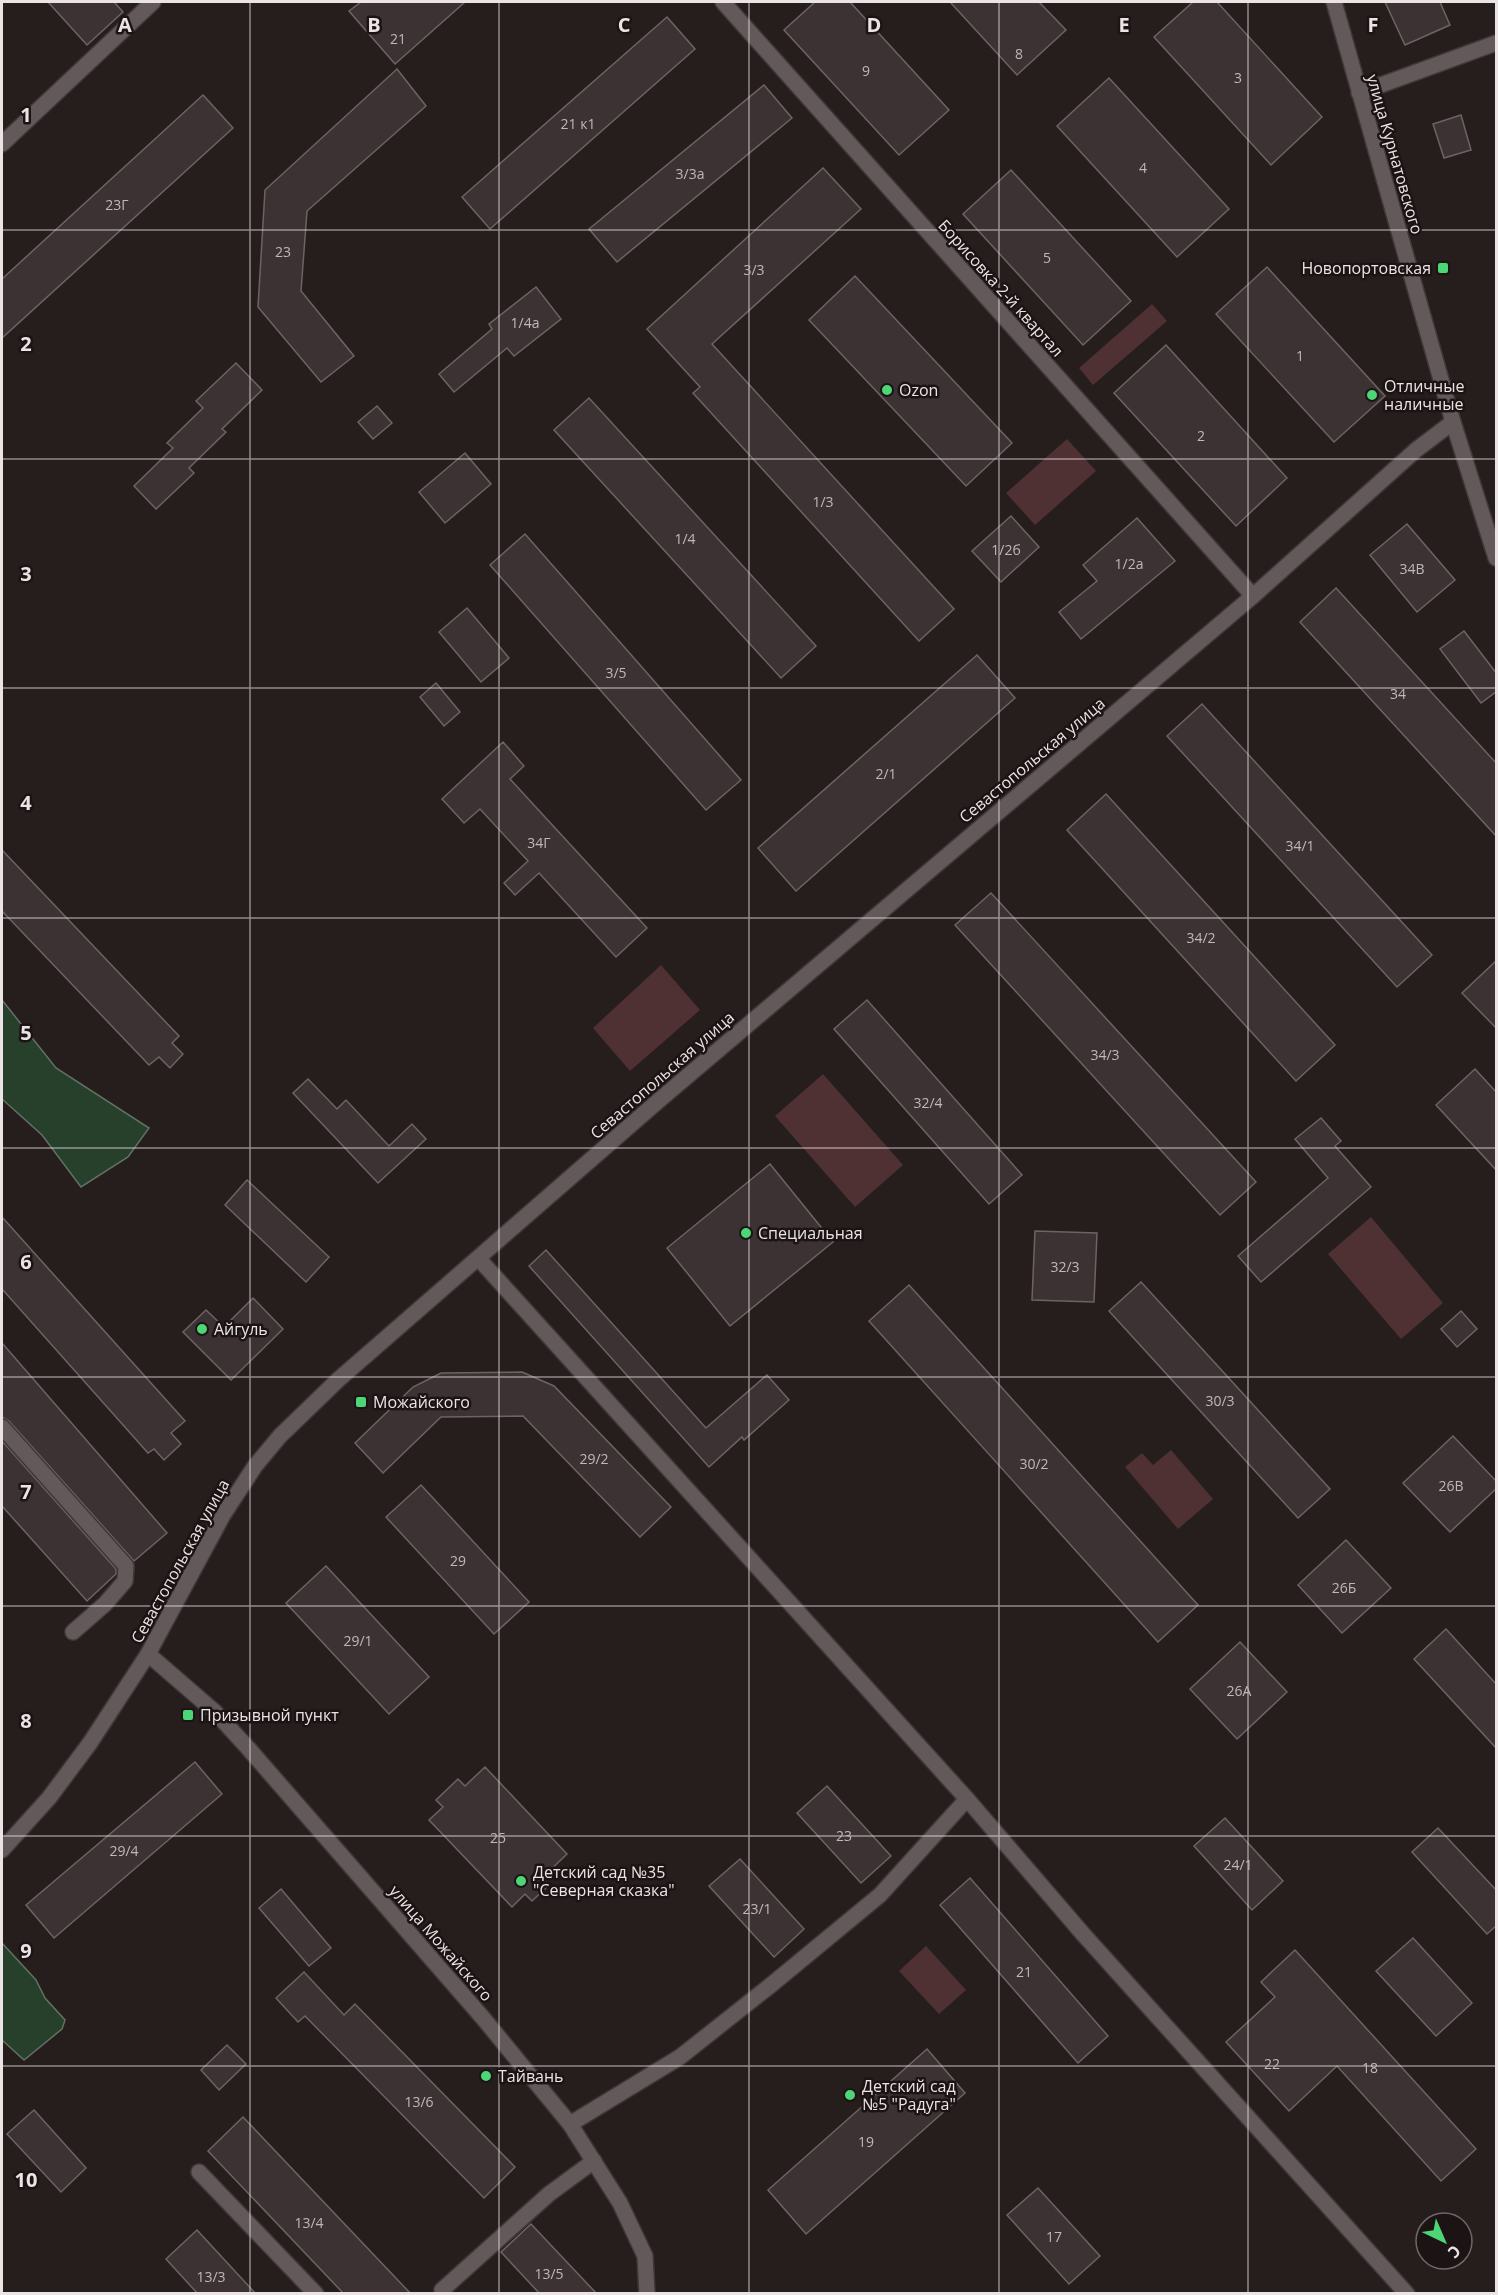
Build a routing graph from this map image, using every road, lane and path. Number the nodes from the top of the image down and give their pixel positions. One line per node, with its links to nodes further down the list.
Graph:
1 (153, 2): 6 (street)
2 (723, 2): 9 (street, Борисовка 2-й квартал)
3 (1334, 2): 5 (street, улица Курнатовского)
4 (1497, 43): 5 (street)
5 (1359, 93): 7 (street, улица Курнатовского)
6 (2, 144)
7 (1453, 422): 8 (street, улица Курнатовского); 9 (street, Севастопольская улица)
8 (1497, 558)
9 (1253, 596): 10 (street, Севастопольская улица)
10 (478, 1259): 13 (street, Севастопольская улица); 14 (street)
11 (2, 1427): 12 (street)
12 (73, 1632)
13 (148, 1654): 15 (street, Севастопольская улица); 16 (street, улица Можайского)
14 (967, 1799): 16 (street); 22 (street)
15 (2, 1850)
16 (570, 2124): 17 (street, улица Можайского)
17 (594, 2161): 19 (street); 21 (street, улица Можайского)
18 (199, 2172): 20 (street)
19 (442, 2290)
20 (316, 2294)
21 (647, 2294)
22 (1407, 2294)

